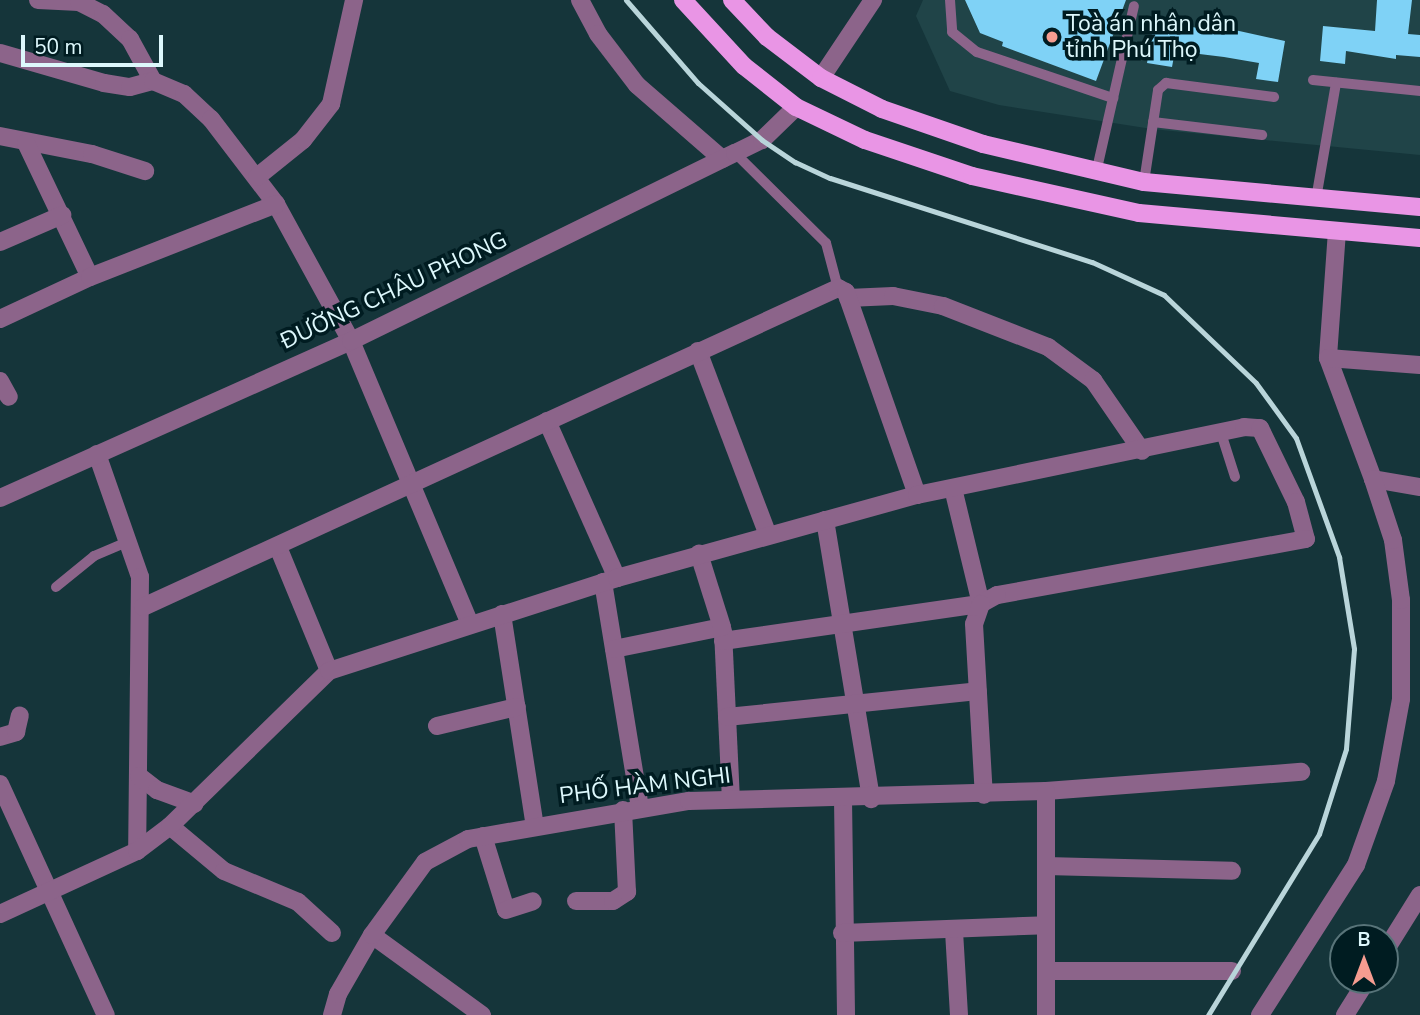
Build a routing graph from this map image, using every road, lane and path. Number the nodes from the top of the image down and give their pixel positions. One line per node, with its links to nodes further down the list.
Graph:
1 (38, 0): 12 (street)
2 (354, 0): 25 (street)
3 (580, 0): 22 (street)
4 (683, 0): 17 (main road)
5 (733, 0): 10 (main road)
6 (873, 0): 10 (street)
7 (950, 0): 16 (lane)
8 (1134, 6): 16 (lane)
9 (0, 52): 12 (street)
10 (821, 78): 24 (main road)
11 (1312, 80): 13 (lane)
12 (153, 81): 25 (street)
13 (1336, 83): 14 (lane); 28 (lane)
14 (1420, 91)
15 (1274, 97): 18 (lane)
16 (1113, 98): 24 (lane)
17 (796, 107): 22 (street, ĐƯỜNG CHÂU PHONG); 32 (main road)
18 (1153, 122): 19 (lane); 26 (lane)
19 (1262, 135)
20 (0, 136): 21 (street)
21 (26, 143): 23 (street); 31 (street)
22 (729, 156): 37 (lane); 39 (street, ĐƯỜNG CHÂU PHONG)
23 (145, 171)
24 (1096, 174): 26 (main road)
25 (257, 177): 29 (street)
26 (1144, 182): 27 (main road)
27 (1189, 188): 28 (main road); 32 (main road)
28 (1316, 198): 30 (main road)
29 (276, 204): 36 (street); 39 (street)
30 (1420, 208)
31 (62, 215): 35 (street); 36 (street)
32 (1184, 219): 33 (main road)
33 (1337, 231): 34 (main road); 41 (street)
34 (1420, 238)
35 (0, 242)
36 (90, 277): 38 (street)
37 (843, 293): 40 (street); 47 (street); 54 (street)
38 (0, 319)
39 (351, 341): 48 (street, ĐƯỜNG CHÂU PHONG); 51 (street)
40 (698, 351): 45 (street); 57 (street)
41 (1328, 358): 42 (street); 50 (street)
42 (1420, 365)
43 (0, 381): 44 (street)
44 (9, 397)
45 (547, 421): 51 (street); 61 (street)
46 (1221, 433): 47 (street); 49 (lane); 63 (street)
47 (1142, 451): 53 (street)
48 (97, 454): 55 (street, ĐƯỜNG CHÂU PHONG); 58 (street)
49 (1235, 477)
50 (1373, 479): 52 (street); 114 (street)
51 (414, 482): 59 (street); 67 (street)
52 (1420, 486)
53 (953, 488): 54 (street); 63 (street)
54 (917, 495): 56 (street)
55 (0, 498)
56 (825, 520): 57 (street); 66 (street)
57 (768, 534): 60 (street)
58 (131, 541): 62 (lane); 64 (street)
59 (278, 547): 64 (street); 70 (street)
60 (699, 554): 61 (street); 68 (street)
61 (610, 580): 65 (street); 69 (street)
62 (57, 587)
63 (981, 604): 66 (street); 71 (street)
64 (143, 607): 79 (street)
65 (502, 614): 67 (street); 73 (street)
66 (844, 622): 68 (street); 72 (street)
67 (470, 624): 70 (street)
68 (723, 634): 69 (street); 75 (street)
69 (614, 649): 87 (street)
70 (329, 671): 86 (street)
71 (978, 691): 72 (street); 82 (street)
72 (857, 701): 75 (street); 85 (street)
73 (517, 707): 76 (street); 88 (street)
74 (20, 715): 77 (street)
75 (727, 718): 83 (street)
76 (438, 726)
77 (0, 737)
78 (1301, 772): 81 (street, PHỐ HÀM NGHI)
79 (139, 776): 86 (street); 91 (street)
80 (0, 784): 94 (street)
81 (1046, 791): 82 (street, PHỐ HÀM NGHI); 92 (street)
82 (984, 795): 85 (street, PHỐ HÀM NGHI)
83 (731, 799): 84 (street, PHỐ HÀM NGHI); 87 (street, PHỐ HÀM NGHI)
84 (843, 799): 85 (street, PHỐ HÀM NGHI); 103 (street)
85 (871, 799)
86 (195, 804): 89 (street)
87 (632, 809): 88 (street, PHỐ HÀM NGHI); 97 (street)
88 (535, 825): 90 (street, PHỐ HÀM NGHI)
89 (170, 826): 91 (street); 102 (street)
90 (483, 836): 96 (street); 104 (street, PHỐ HÀM NGHI)
91 (137, 850): 94 (street)
92 (1046, 866): 93 (street); 99 (street)
93 (1232, 871)
94 (50, 893): 98 (street); 108 (street)
95 (1420, 895): 100 (street)
96 (533, 901)
97 (576, 901)
98 (0, 914)
99 (1046, 925): 101 (street); 105 (street)
100 (1399, 929)
101 (954, 931): 103 (street); 112 (street)
102 (332, 933)
103 (842, 933): 111 (street)
104 (372, 935): 109 (street, PHỐ HÀM NGHI); 110 (street)
105 (1046, 971): 106 (street); 113 (street)
106 (1231, 971)
107 (1358, 994): 115 (street)
108 (106, 1015)
109 (332, 1015)
110 (482, 1015)
111 (846, 1015)
112 (959, 1015)
113 (1046, 1015)
114 (1260, 1015)
115 (1345, 1015)

